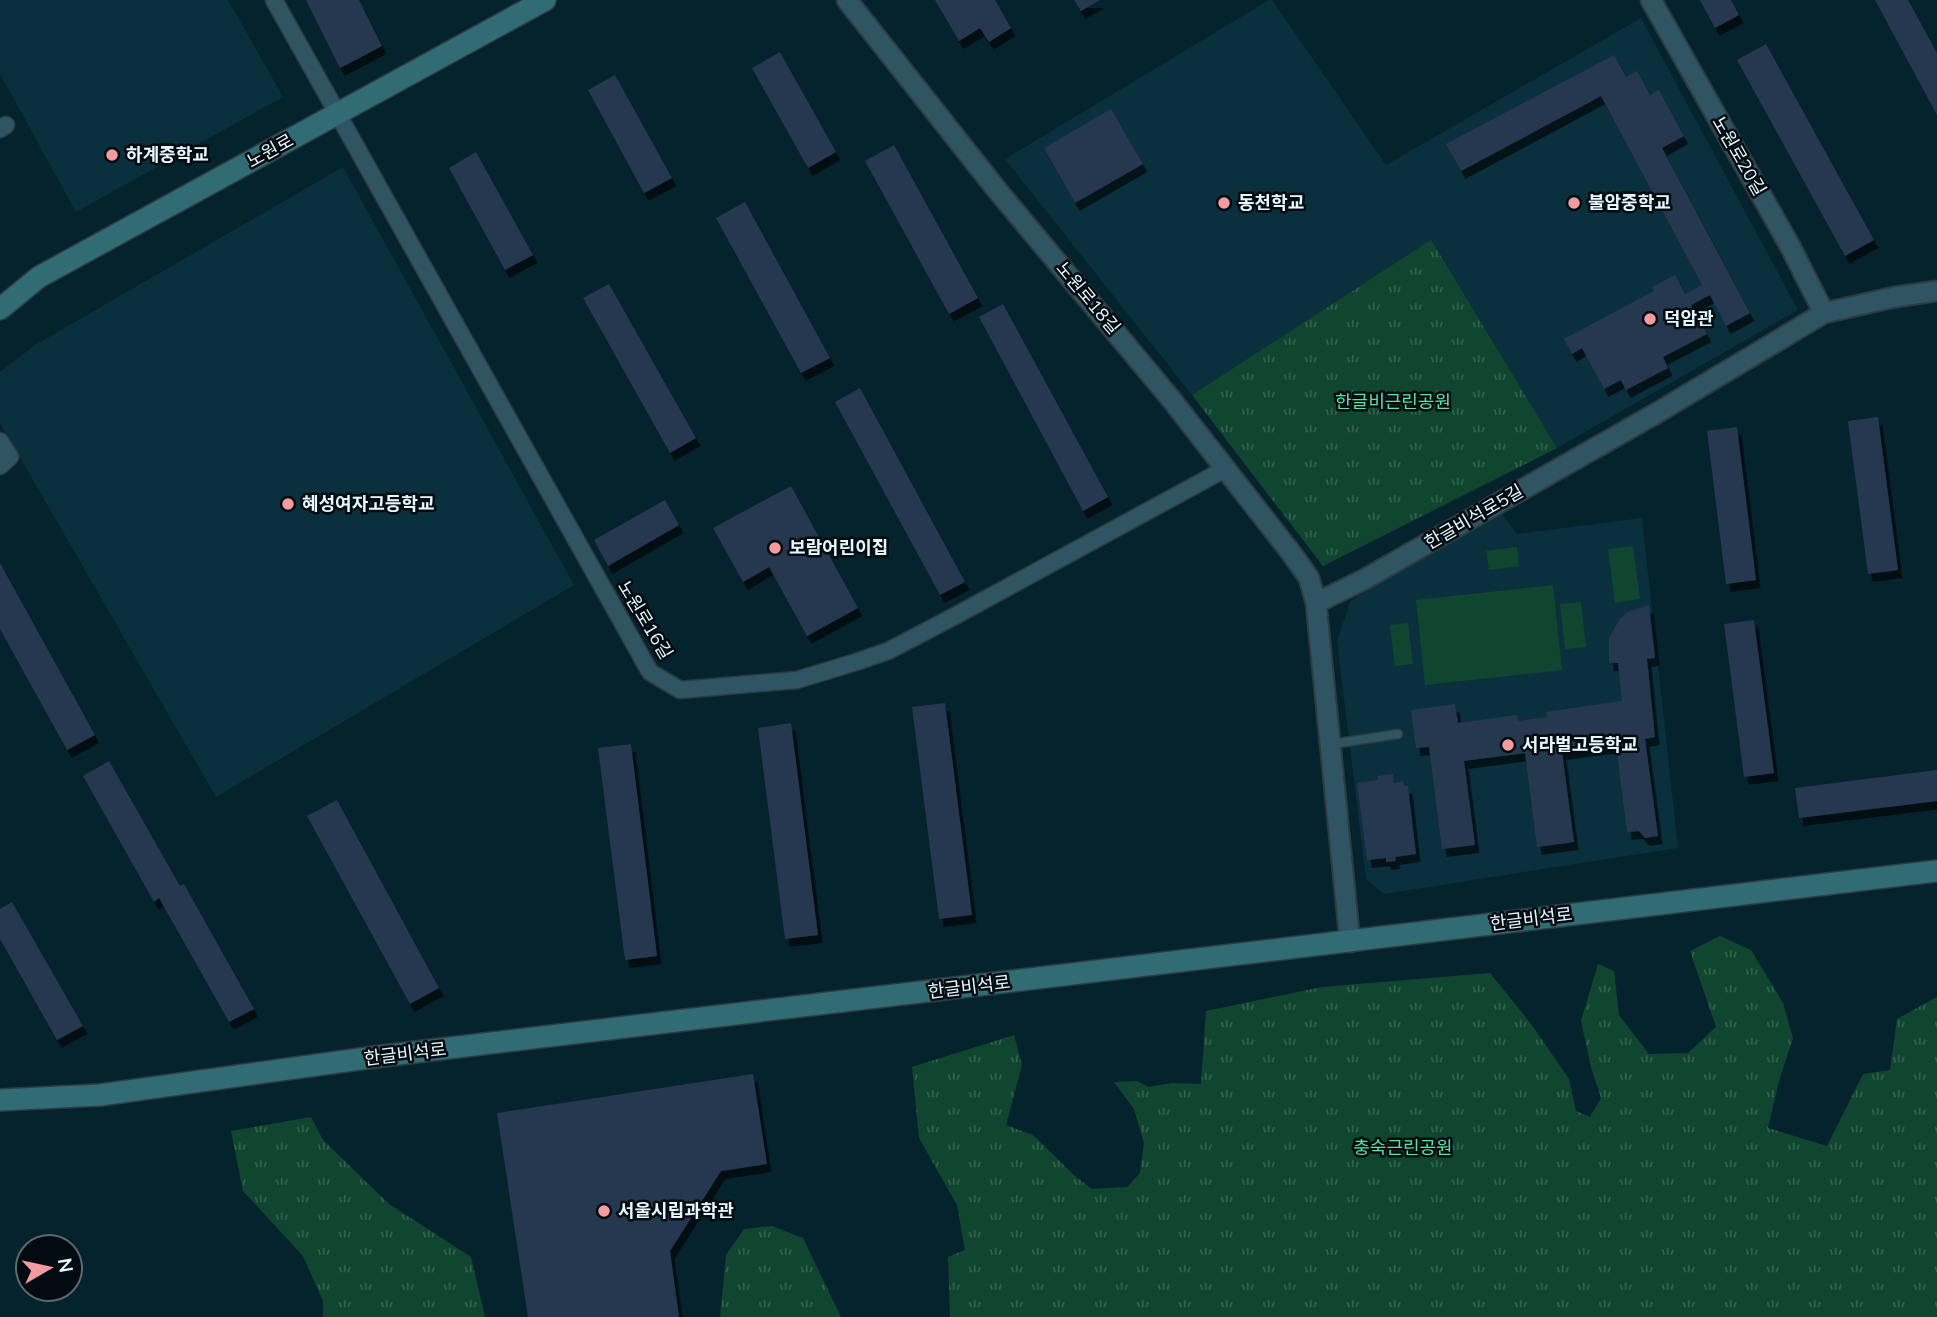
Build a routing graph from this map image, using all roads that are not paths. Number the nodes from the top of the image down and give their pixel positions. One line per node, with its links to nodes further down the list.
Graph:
1 (274, 0): 5 (street, 노원로16길)
2 (545, 0): 5 (main road, 노원로)
3 (847, 0): 11 (street, 노원로18길)
4 (1651, 0): 8 (street, 노원로20길)
5 (338, 113): 7 (main road, 노원로); 11 (street, 노원로16길)
6 (1937, 291): 8 (street, 한글비석로5길)
7 (0, 309)
8 (1824, 313): 12 (street, 한글비석로5길)
9 (0, 441): 10 (street)
10 (0, 466)
11 (1225, 469): 12 (street, 노원로18길)
12 (1316, 603): 14 (street)
13 (1398, 734): 14 (lane)
14 (1331, 745): 16 (street)
15 (1937, 872): 16 (main road, 한글비석로)
16 (1350, 942): 17 (main road, 한글비석로)
17 (0, 1100)

